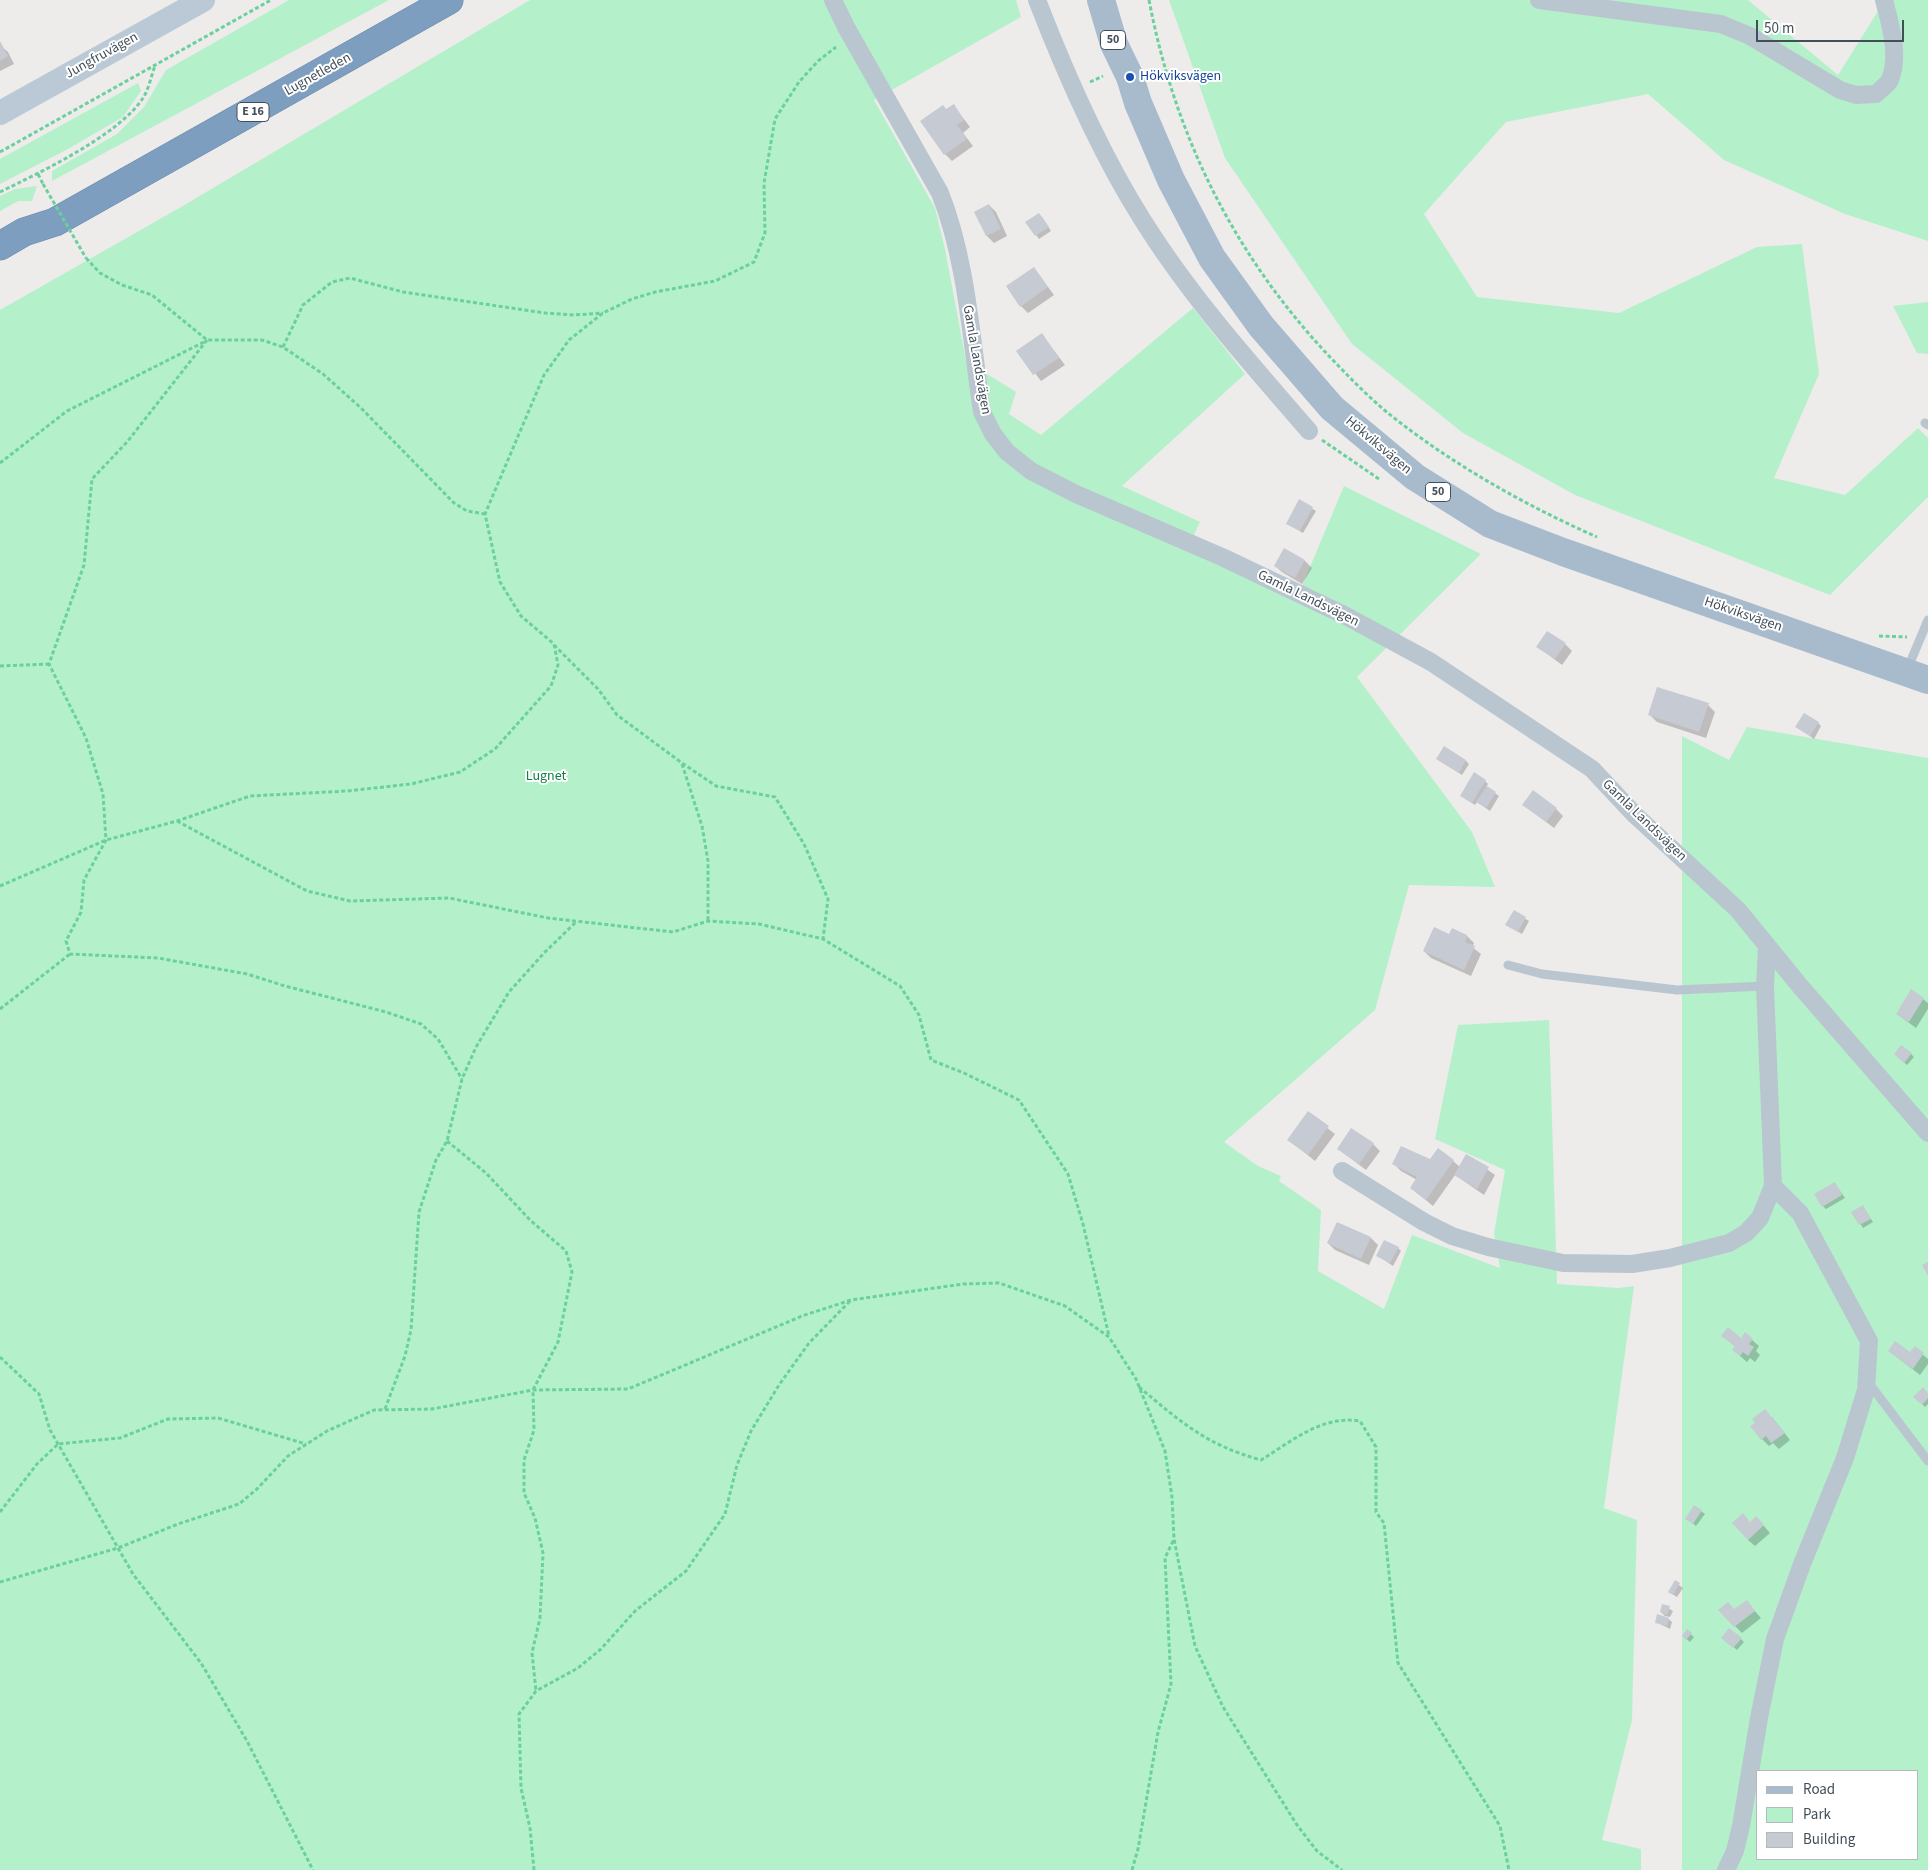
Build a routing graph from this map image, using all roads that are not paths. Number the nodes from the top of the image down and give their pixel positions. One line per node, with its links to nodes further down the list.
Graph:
1 (204, 0): 10 (street, Jungfruvägen)
2 (449, 0): 11 (highway, Lugnetleden / E 16)
3 (833, 0): 17 (street, Gamla Landsvägen)
4 (1038, 0): 14 (street)
5 (1101, 0): 9 (main road, Hökviksvägen / 50)
6 (1121, 0): 9 (main road, Hökviksvägen / 50)
7 (1884, 0): 8 (street)
8 (1540, 1)
9 (1130, 77): 16 (main road, Hökviksvägen / 50)
10 (0, 113)
11 (55, 222): 12 (highway, Lugnetleden / E 16); 13 (highway, Lugnetleden / E 16)
12 (0, 246)
13 (0, 262)
14 (1309, 431)
15 (1928, 620): 16 (lane)
16 (1917, 676)
17 (1767, 947): 19 (street); 20 (street, Gamla Landsvägen)
18 (1508, 965): 19 (lane)
19 (1765, 986): 22 (street)
20 (1928, 1133)
21 (1342, 1171): 22 (street)
22 (1773, 1186): 23 (street)
23 (1866, 1380): 24 (lane); 25 (street)
24 (1928, 1461)
25 (1726, 1870)

